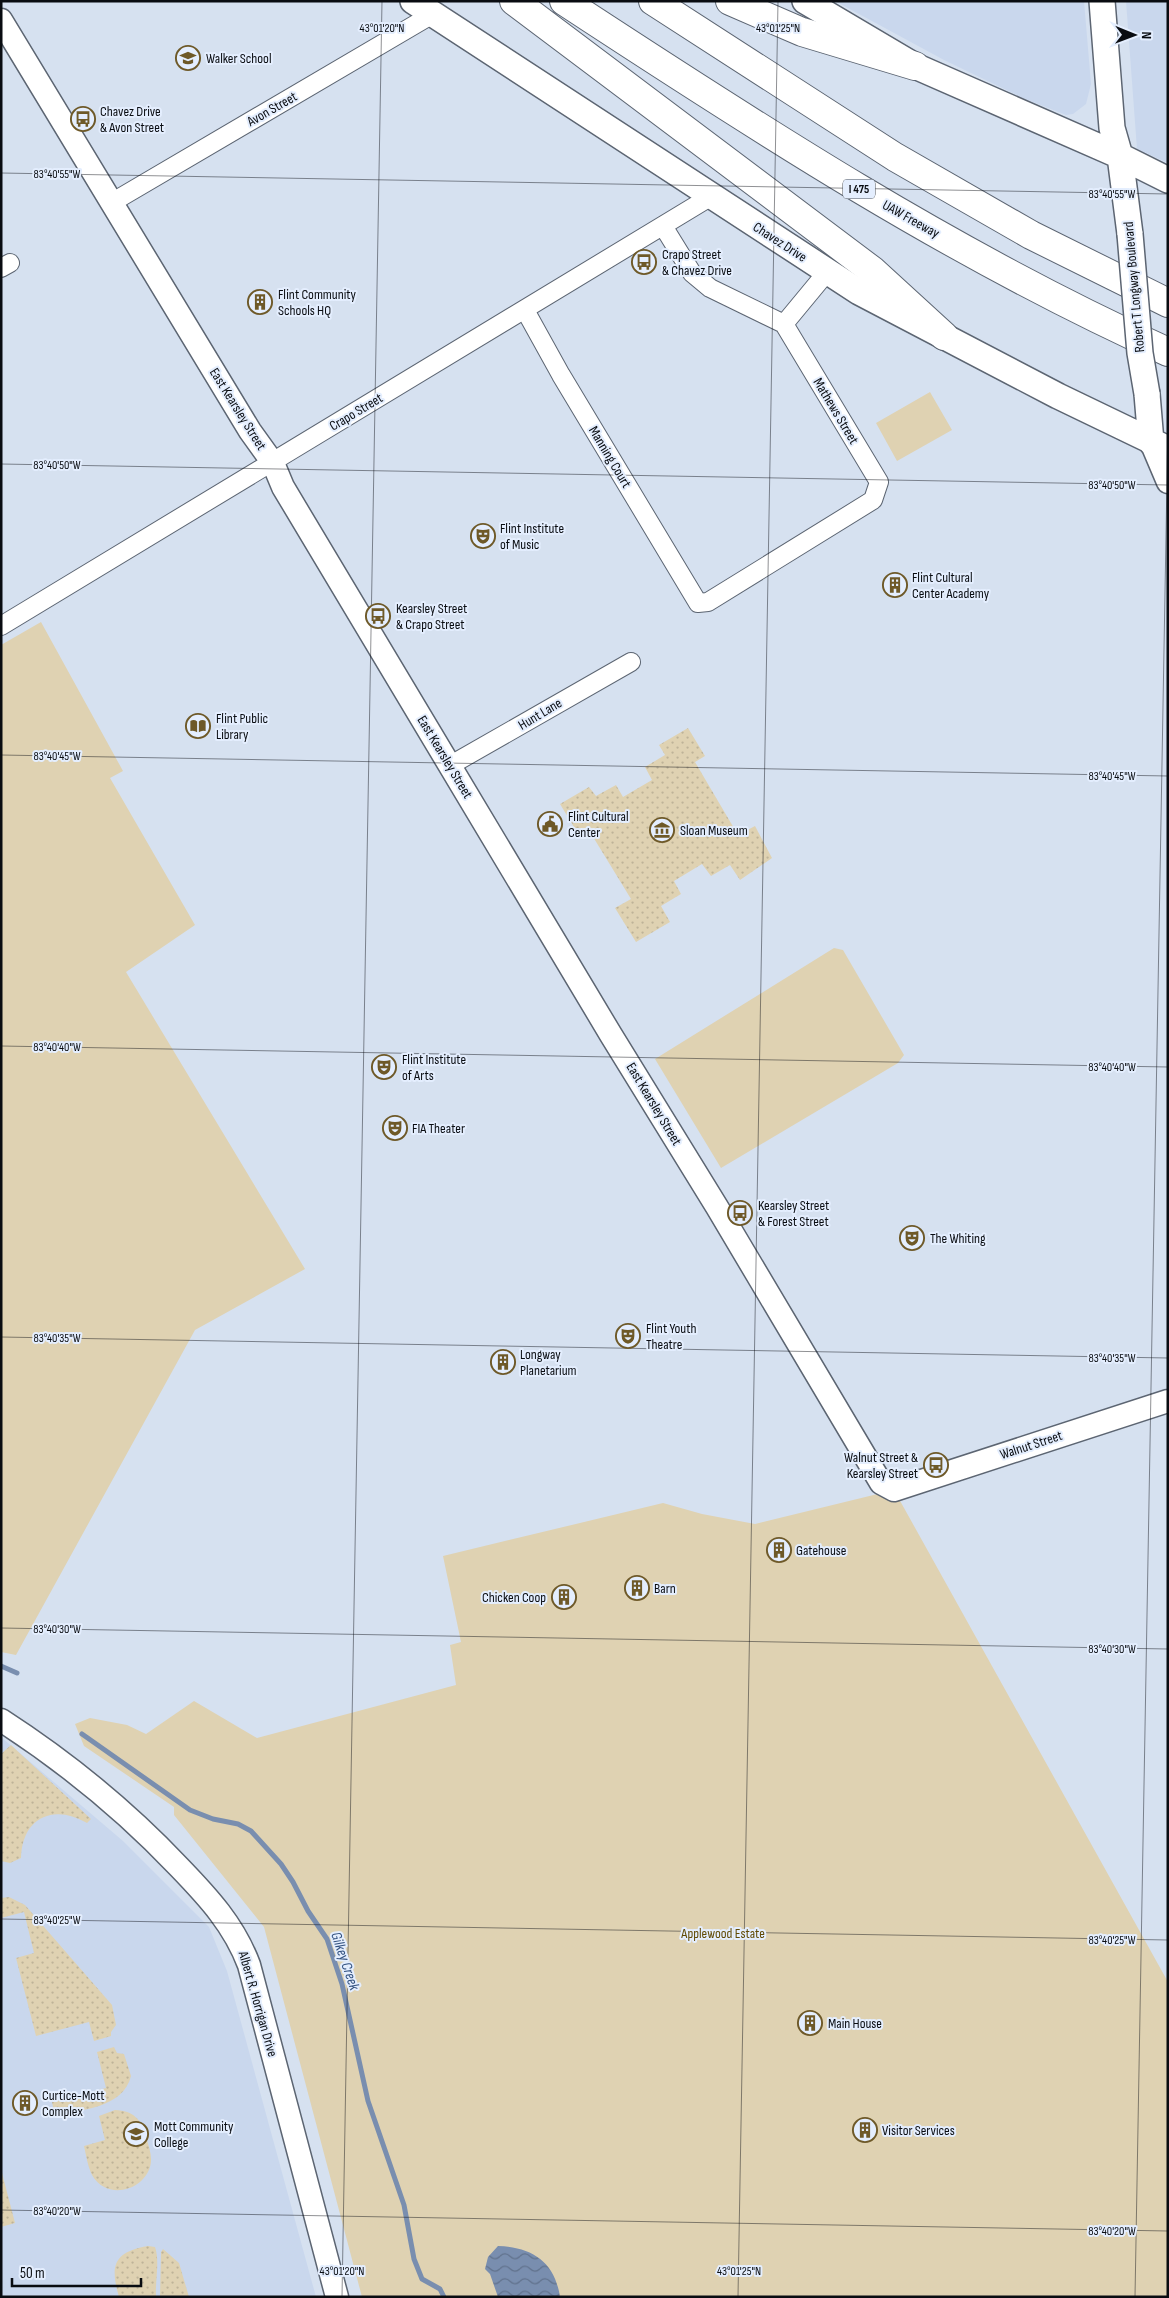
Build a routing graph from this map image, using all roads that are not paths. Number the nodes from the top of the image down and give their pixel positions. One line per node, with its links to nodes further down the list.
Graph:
1 (514, 1): 19 (highway)
2 (564, 1): 20 (highway, UAW Freeway / I 475)
3 (653, 1): 16 (highway)
4 (730, 1): 9 (highway)
5 (805, 1): 9 (main road)
6 (1102, 1): 10 (main road, Robert T Longway Boulevard)
7 (423, 8): 12 (main road, Chavez Drive); 13 (street, Avon Street)
8 (1, 20): 13 (street, East Kearsley Street)
9 (915, 66): 10 (main road)
10 (1120, 156): 11 (main road); 21 (main road, Robert T Longway Boulevard, bridge)
11 (1168, 180)
12 (710, 197): 14 (street, Crapo Street); 15 (main road, Chavez Drive)
13 (111, 203): 22 (street, East Kearsley Street)
14 (663, 226): 17 (street, Crapo Street); 18 (street)
15 (826, 272): 18 (street); 19 (main road, Chavez Drive)
16 (1168, 303)
17 (524, 310): 22 (street, Crapo Street); 24 (street, Manning Court)
18 (784, 324): 24 (street, Mathews Street)
19 (944, 336): 21 (main road, Chavez Drive)
20 (1168, 352)
21 (1160, 446): 23 (street, Robert T Longway Boulevard)
22 (273, 463): 25 (street, Crapo Street); 27 (street, East Kearsley Street)
23 (1168, 482)
24 (873, 500)
25 (1, 626)
26 (631, 662): 27 (street, Hunt Lane)
27 (450, 766): 29 (street, East Kearsley Street)
28 (1168, 1401): 29 (street, Walnut Street)
29 (894, 1490)
30 (1, 1720): 31 (street, Albert R. Horrigan Drive)
31 (337, 2297)

